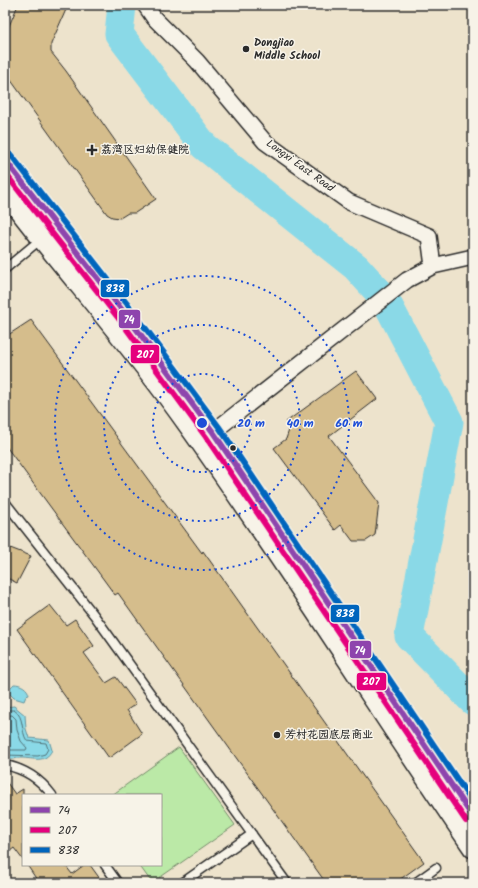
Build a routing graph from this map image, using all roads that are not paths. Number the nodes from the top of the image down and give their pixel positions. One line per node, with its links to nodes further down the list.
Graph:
1 (145, 5): 6 (street, Longxi East Road)
2 (5, 160): 8 (street)
3 (5, 192): 4 (street)
4 (41, 239): 7 (lane); 14 (street)
5 (473, 257): 6 (street)
6 (433, 266): 8 (street)
7 (5, 269)
8 (213, 432): 12 (street)
9 (5, 502): 13 (lane)
10 (5, 765): 11 (lane)
11 (51, 794)
12 (473, 817)
13 (252, 834): 18 (lane); 19 (lane)
14 (473, 848)
15 (106, 866): 17 (lane)
16 (436, 868): 20 (lane)
17 (118, 883)
18 (182, 883)
19 (287, 883)
20 (415, 883)

